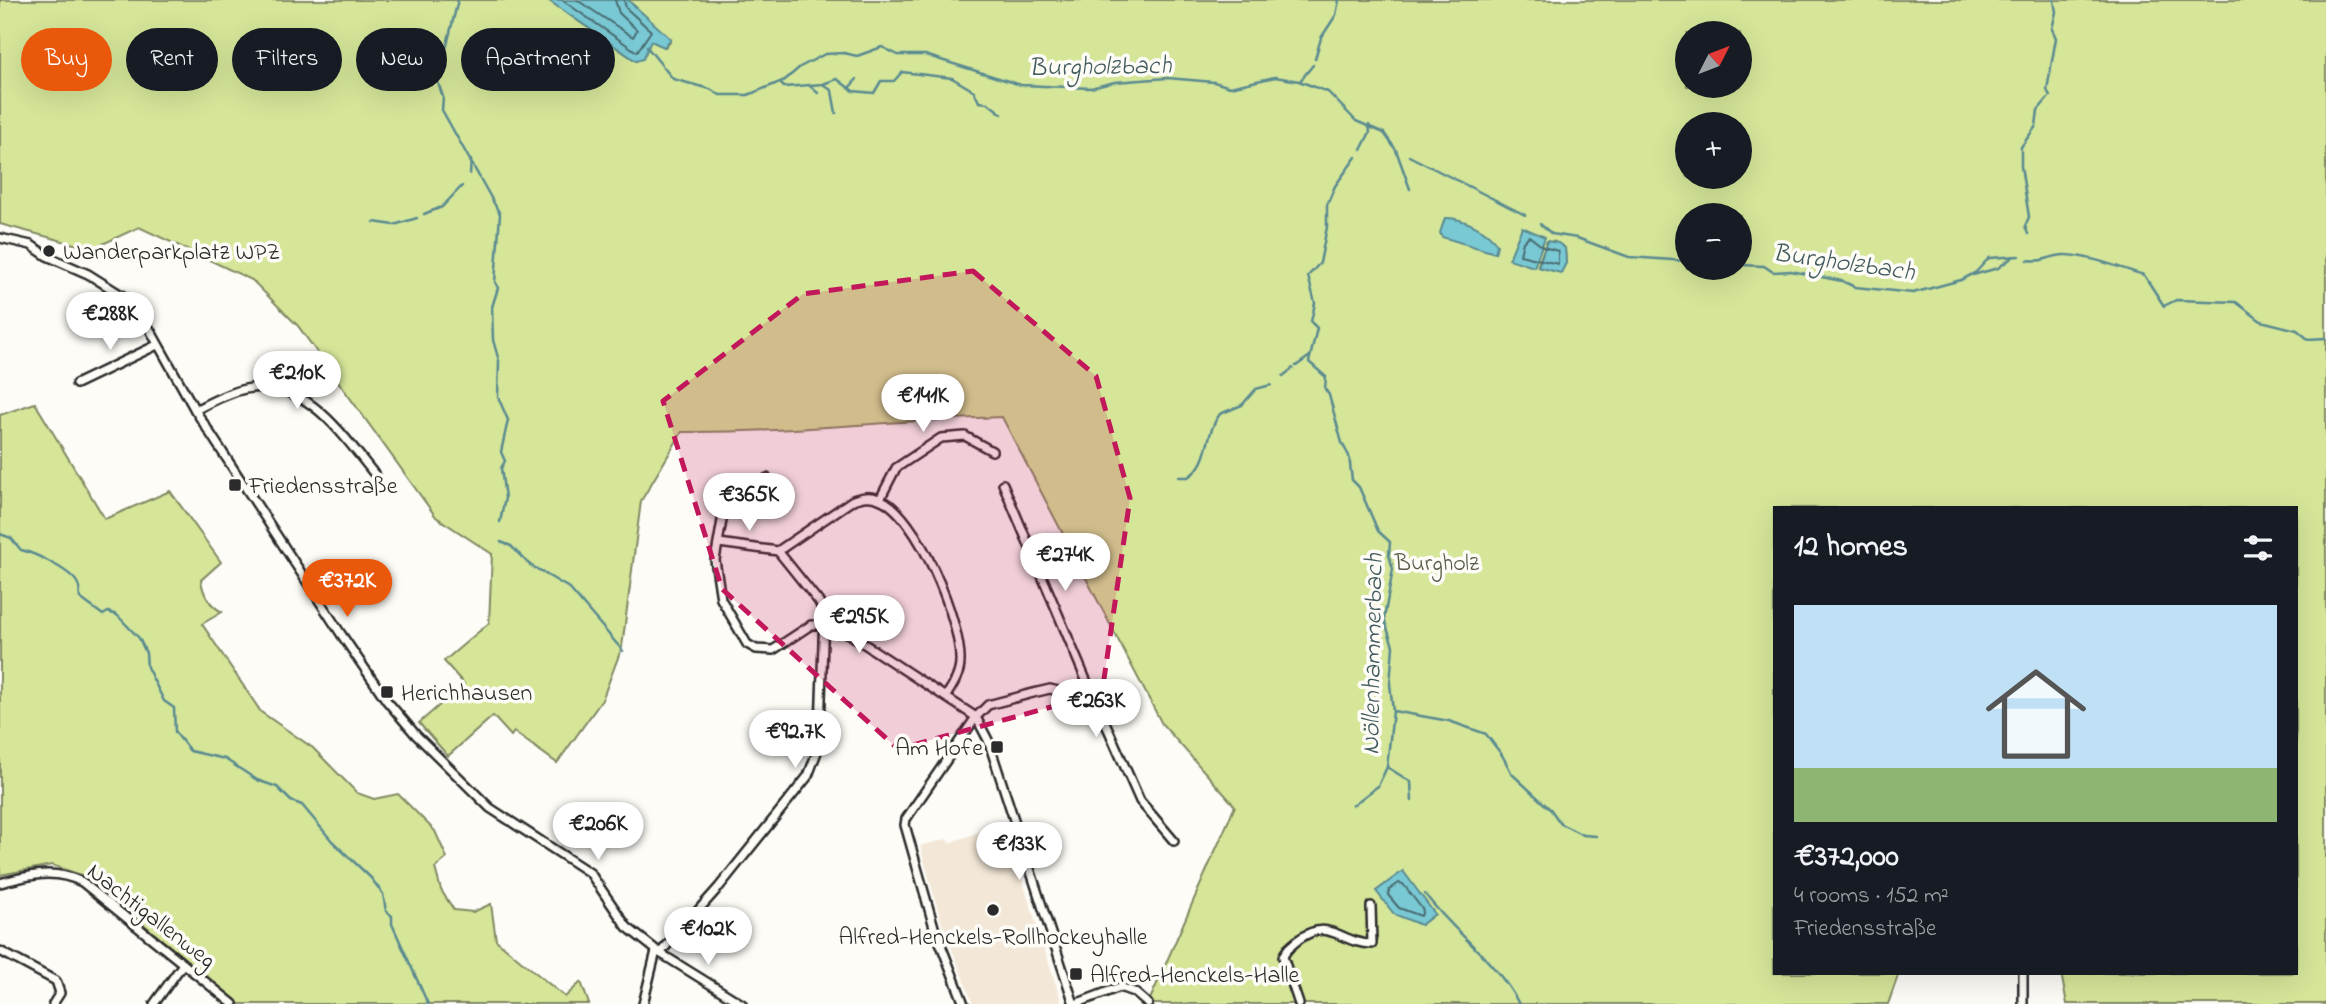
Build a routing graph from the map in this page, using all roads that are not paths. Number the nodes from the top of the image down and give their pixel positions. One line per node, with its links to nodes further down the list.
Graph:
1 (0, 239): 2 (street)
2 (157, 345): 3 (street); 4 (street)
3 (76, 384)
4 (195, 410): 6 (street); 20 (street)
5 (992, 451): 9 (street)
6 (376, 476)
7 (767, 478): 10 (street)
8 (1003, 484): 14 (street)
9 (880, 499): 11 (street); 13 (street)
10 (719, 543): 11 (street); 12 (street)
11 (778, 551): 12 (street)
12 (824, 625): 13 (street); 20 (street)
13 (946, 696): 15 (street)
14 (1101, 713): 15 (street); 16 (street)
15 (976, 717): 28 (street); 29 (street)
16 (1174, 841)
17 (0, 883): 21 (street, Nachtigallenweg)
18 (1371, 906): 31 (street)
19 (0, 951): 23 (street)
20 (658, 952): 26 (street); 27 (street)
21 (183, 964): 24 (street); 25 (street, Nachtigallenweg)
22 (2023, 975): 32 (street)
23 (53, 1004)
24 (154, 1004)
25 (233, 1004)
26 (643, 1004)
27 (743, 1004)
28 (964, 1004)
29 (1074, 1004): 30 (street)
30 (1149, 1004)
31 (1299, 1004)
32 (2023, 1004)

